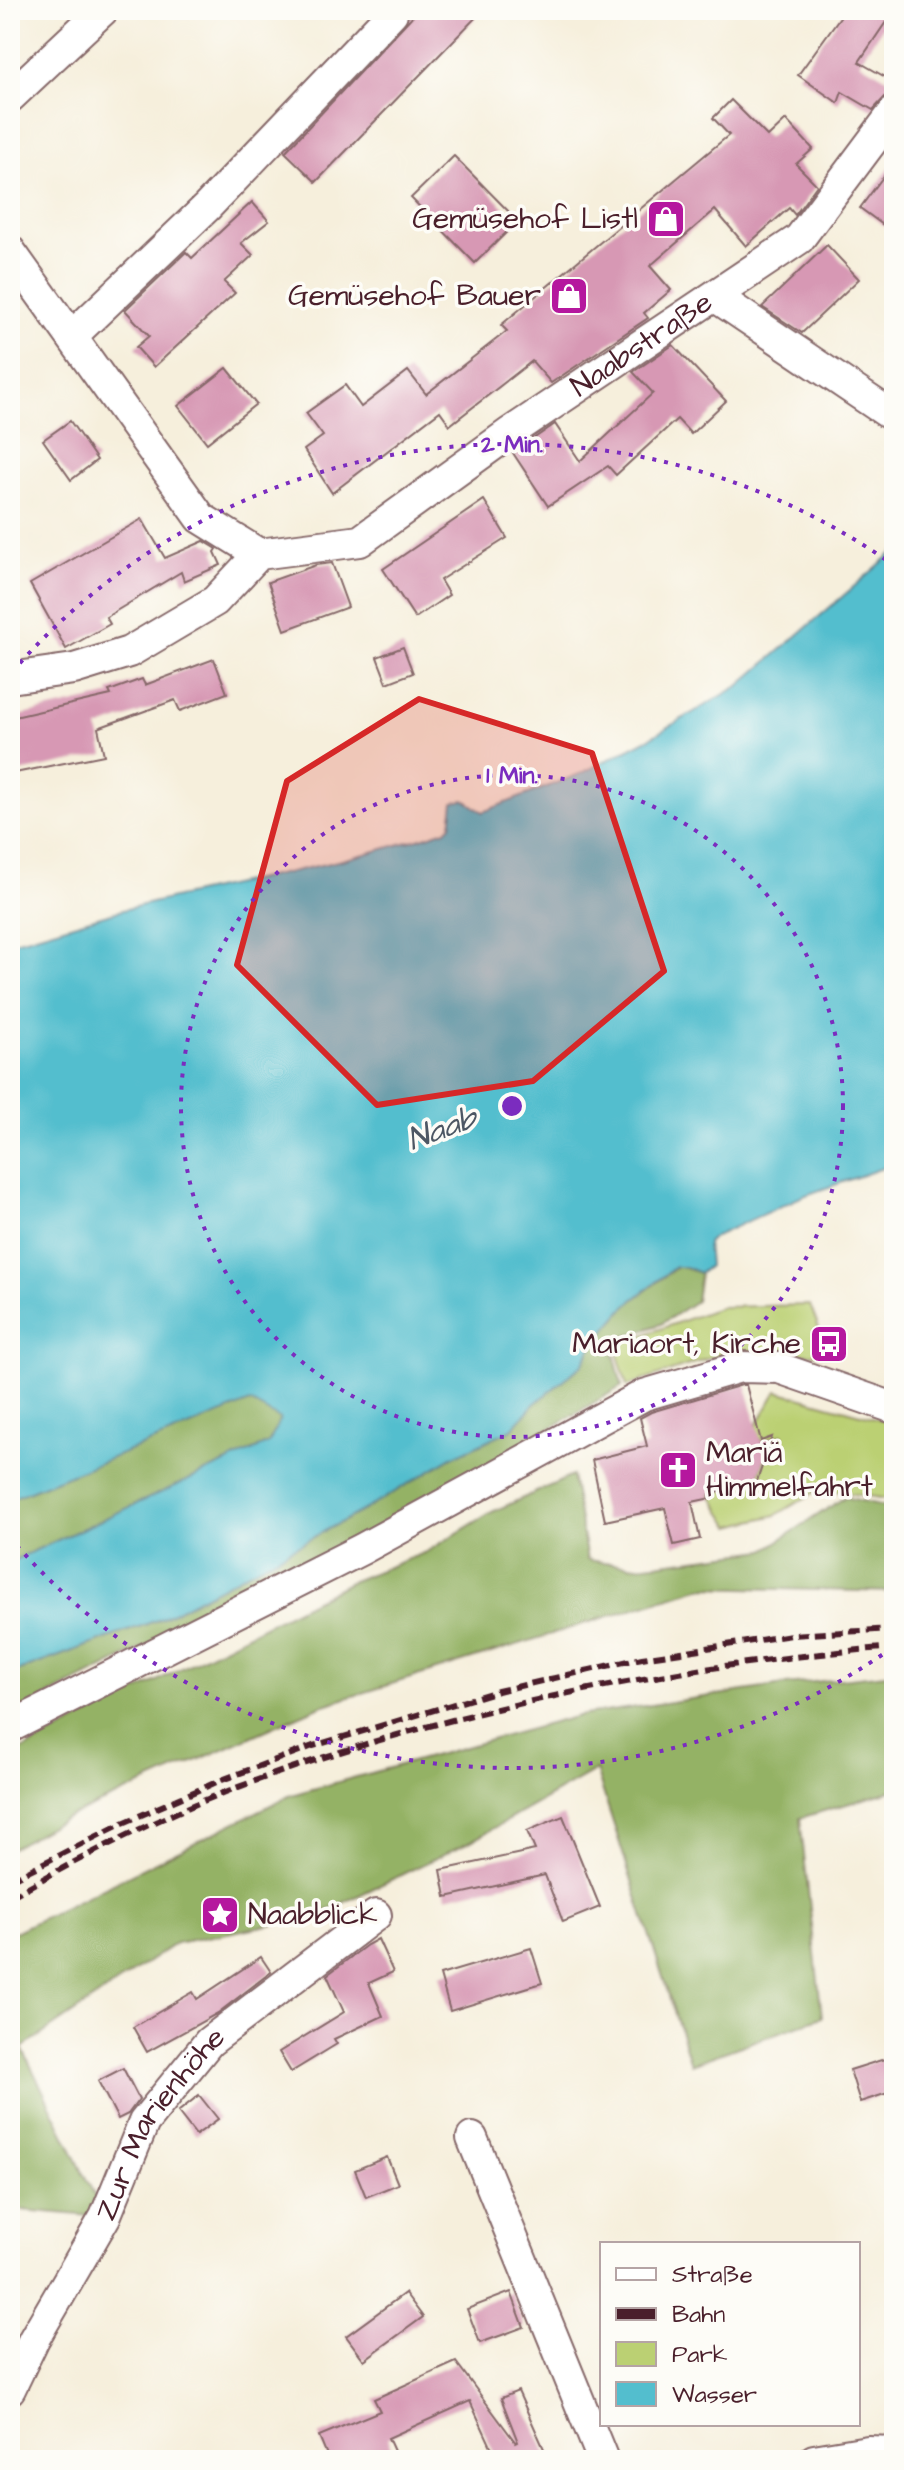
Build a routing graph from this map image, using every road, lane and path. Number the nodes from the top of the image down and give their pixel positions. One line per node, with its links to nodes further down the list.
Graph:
1 (103, 10): 3 (street)
2 (392, 13): 7 (street)
3 (10, 97)
4 (894, 112): 6 (street, Naabstraße)
5 (10, 251): 7 (street)
6 (716, 297): 8 (street); 9 (street, Naabstraße)
7 (72, 336): 9 (street)
8 (894, 417)
9 (259, 554): 10 (street)
10 (10, 678)
11 (894, 1408): 12 (street)
12 (10, 1727)
13 (376, 1915): 15 (street, Zur Marienhöhe)
14 (472, 2138): 17 (street)
15 (10, 2389)
16 (894, 2452): 18 (street)
17 (603, 2460)
18 (814, 2460)

